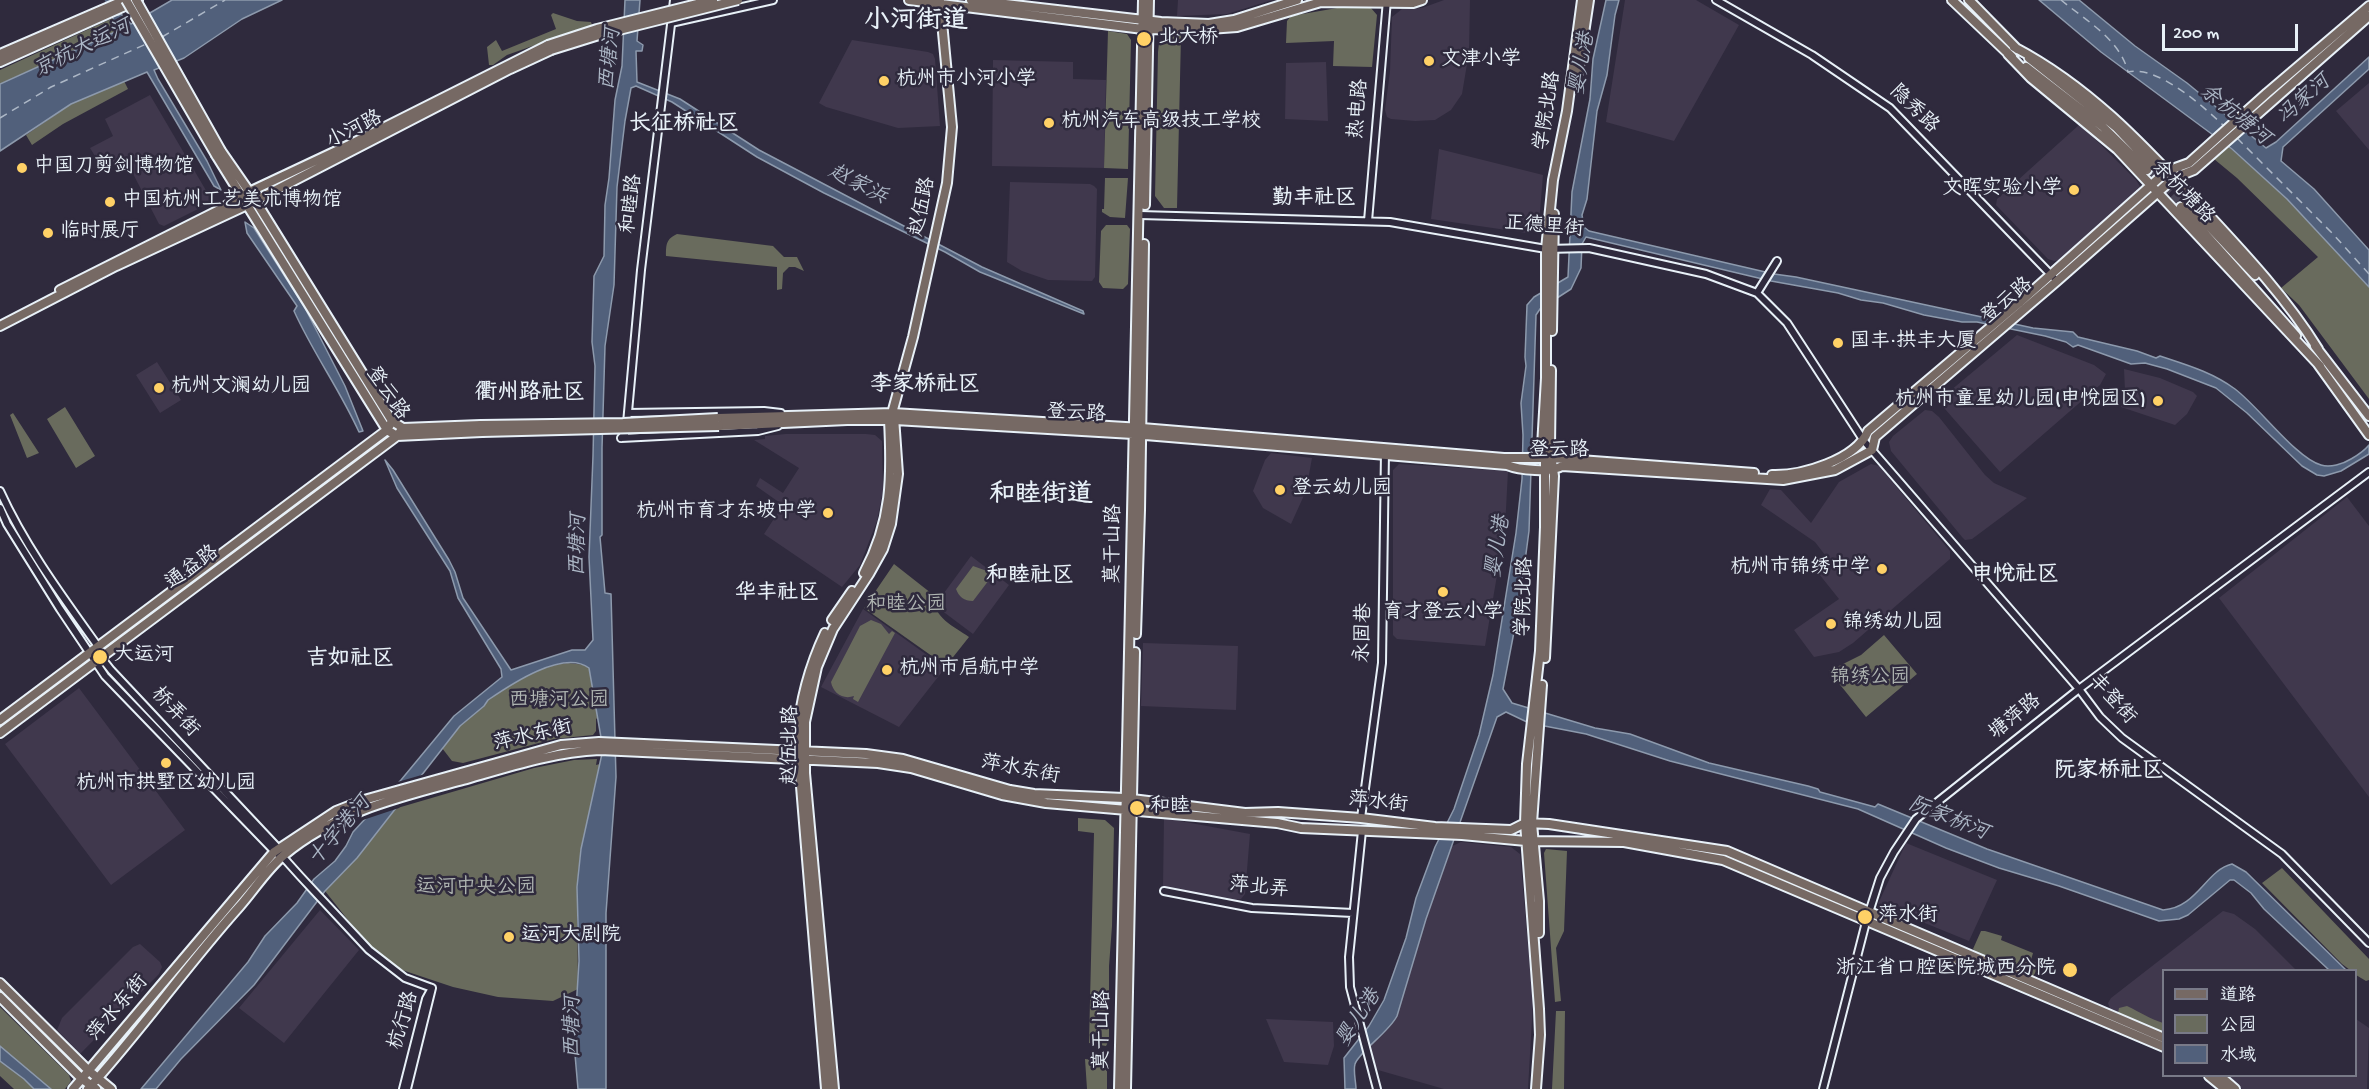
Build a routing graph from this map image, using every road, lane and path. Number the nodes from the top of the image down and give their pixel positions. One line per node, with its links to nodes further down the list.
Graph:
1 (137, 0): 19 (main road); 32 (main road, 登云路, bridge)
2 (685, 0): 17 (street)
3 (713, 0): 28 (main road, 小河路, bridge)
4 (738, 0): 28 (main road, 小河路, bridge)
5 (773, 0): 25 (street)
6 (909, 0): 20 (main road)
7 (971, 0): 24 (main road)
8 (1143, 0): 24 (main road, 莫干山路)
9 (1149, 0): 24 (main road, 莫干山路)
10 (1297, 0): 24 (main road)
11 (1422, 0): 18 (main road)
12 (1582, 0): 44 (main road, 学院北路)
13 (1589, 0): 44 (main road, 学院北路)
14 (1716, 0): 46 (street, 隐秀路)
15 (1952, 0): 30 (main road, 余杭塘路)
16 (1969, 0): 27 (main road, 余杭塘路)
17 (674, 1): 25 (street, 和睦路)
18 (1387, 1): 26 (main road); 43 (street, 热电路)
19 (125, 2): 22 (main road); 32 (main road, 登云路, bridge)
20 (939, 2): 26 (main road); 56 (main road, 赵伍路)
21 (2369, 6): 33 (main road)
22 (98, 15): 29 (main road); 31 (main road)
23 (2369, 16): 33 (main road)
24 (1146, 20): 26 (main road, 莫干山路)
25 (671, 23): 53 (street, 和睦路)
26 (1146, 30): 42 (main road, 莫干山路)
27 (2014, 46): 30 (main road, 余杭塘路); 34 (main road, 余杭塘路)
28 (549, 47): 37 (main road, 小河路); 40 (main road, 小河路)
29 (0, 54)
30 (2008, 54): 36 (main road, 余杭塘路)
31 (0, 62)
32 (218, 153): 37 (main road, 登云路); 39 (main road, 登云路)
33 (2192, 166): 34 (main road); 35 (main road)
34 (2167, 171): 35 (main road, 余杭塘路); 36 (main road, 登云路)
35 (2174, 178): 38 (main road, 登云路); 51 (main road, 余杭塘路)
36 (2151, 185): 38 (main road, 余杭塘路); 46 (main road, 登云路)
37 (249, 192): 39 (main road, 小河路); 40 (main road, 登云路)
38 (2159, 193): 47 (main road, 登云路); 52 (main road, 余杭塘路)
39 (242, 196): 41 (main road, 登云路); 49 (main road, 小河路)
40 (255, 200): 41 (main road, 小河路); 57 (main road, 登云路)
41 (247, 205): 50 (main road, 小河路); 60 (main road, 登云路)
42 (1142, 215): 43 (street, 正德里街); 61 (main road, 莫干山路)
43 (1368, 221): 44 (street, 正德里街)
44 (1552, 248): 48 (street, 正德里街); 67 (main road, 学院北路)
45 (1777, 261): 48 (street)
46 (2050, 274): 47 (street, 隐秀路); 64 (main road, 登云路)
47 (2057, 282): 65 (main road, 登云路)
48 (1757, 293): 64 (street, 正德里街)
49 (0, 321)
50 (0, 326)
51 (2318, 349): 52 (main road, 余杭塘路); 54 (main road, 余杭塘路)
52 (2320, 366): 62 (main road, 余杭塘路)
53 (628, 413): 55 (street); 55 (street, 和睦路)
54 (2369, 416)
55 (793, 418): 56 (main road, 登云路); 59 (main road, 登云路, bridge)
56 (892, 418): 61 (main road, 登云路); 78 (main road, 赵伍北路)
57 (392, 421): 58 (main road, 登云路); 60 (main road, 通益路)
58 (403, 428): 59 (main road, 登云路); 63 (main road, 通益路)
59 (481, 429): 63 (main road, 登云路)
60 (387, 430): 63 (main road, 登云路); 72 (main road, 通益路)
61 (1137, 431): 66 (main road, 登云路); 80 (main road, 莫干山路); 81 (main road, 莫干山路)
62 (2369, 435)
63 (397, 436): 73 (main road, 通益路)
64 (1864, 441): 65 (street, 丰登街); 67 (main road, 登云路)
65 (1872, 450): 68 (main road, 登云路); 74 (street, 丰登街)
66 (1385, 452): 67 (main road, 登云路); 68 (main road, 登云路); 84 (street, 永固巷)
67 (1549, 458): 68 (main road, 学院北路)
68 (1549, 469): 85 (main road, 学院北路)
69 (2369, 472): 74 (street, 塘萍路)
70 (0, 490): 72 (street, 桥弄街)
71 (0, 508): 72 (street, 桥弄街)
72 (94, 648): 73 (street, 桥弄街); 75 (main road, 通益路)
73 (97, 659): 76 (main road, 通益路); 90 (street, 桥弄街)
74 (2079, 689): 93 (street, 塘萍路); 96 (street, 丰登街)
75 (0, 720)
76 (0, 733)
77 (623, 746): 78 (main road, 萍水东街); 79 (main road, 萍水东街); 82 (main road, 萍水东街)
78 (802, 751): 79 (main road, 赵伍北路); 80 (main road, 萍水东街)
79 (802, 761): 83 (main road, 萍水东街); 111 (main road, 赵伍北路); 112 (main road, 赵伍北路)
80 (1124, 798): 81 (main road, 萍水街); 83 (main road, 莫干山路)
81 (1133, 799): 83 (main road, 莫干山路); 84 (main road, 萍水街)
82 (352, 810): 90 (main road, 萍水东街); 91 (main road, 萍水东街)
83 (1129, 810): 87 (main road, 萍水街); 113 (main road, 莫干山路); 114 (main road, 莫干山路)
84 (1361, 818): 86 (main road, 萍水街)
85 (1528, 823): 88 (main road, 萍水街); 89 (main road, 学院北路); 93 (main road, 萍水街)
86 (1435, 830): 87 (main road, 萍水街); 88 (main road, 萍水街)
87 (1362, 831): 94 (street)
88 (1462, 832): 89 (main road, 萍水街)
89 (1529, 842): 95 (main road, 萍水街); 116 (main road, 学院北路)
90 (276, 850): 91 (street, 桥弄街); 102 (main road, 萍水东街)
91 (282, 856): 98 (street, 桥弄街); 106 (main road, 萍水东街)
92 (1164, 891): 94 (street, 萍北弄)
93 (1870, 911): 95 (street, 塘萍路); 100 (main road, 萍水街)
94 (1353, 913): 115 (street)
95 (1866, 922): 101 (main road, 萍水街); 117 (street, 塘萍路)
96 (2369, 944)
97 (0, 983): 102 (main road)
98 (432, 988): 110 (street, 杭行路)
99 (0, 997): 105 (main road)
100 (2162, 1038)
101 (2162, 1047)
102 (88, 1070): 105 (main road, 萍水东街); 106 (main road)
103 (2210, 1077): 118 (main road)
104 (2221, 1077): 119 (main road)
105 (81, 1078): 107 (main road); 108 (main road, 萍水东街)
106 (97, 1078): 107 (main road, 萍水东街); 109 (main road)
107 (92, 1088)
108 (73, 1089)
109 (111, 1089)
110 (405, 1089)
111 (826, 1089)
112 (834, 1089)
113 (1119, 1089)
114 (1126, 1089)
115 (1377, 1089)
116 (1538, 1089)
117 (1823, 1089)
118 (2225, 1089)
119 (2235, 1089)

